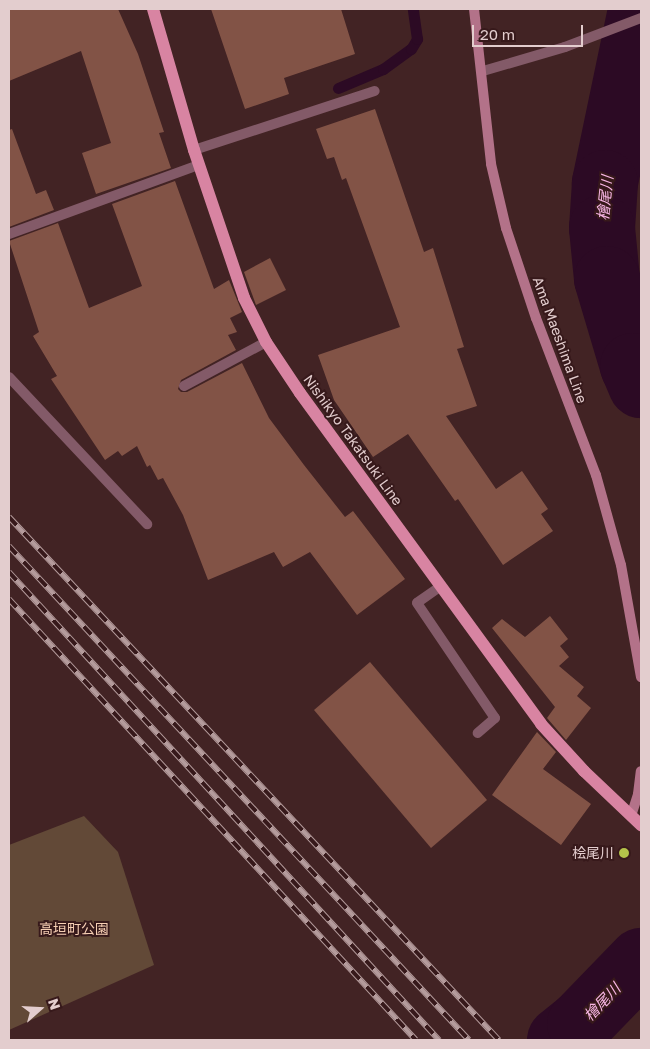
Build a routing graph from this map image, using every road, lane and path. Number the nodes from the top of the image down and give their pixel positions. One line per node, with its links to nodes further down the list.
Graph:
1 (153, 9): 6 (main road, Nishikyo Takatsuki Line)
2 (474, 9): 4 (main road, Ama Maeshima Line)
3 (641, 18): 4 (street)
4 (483, 71): 14 (main road, Ama Maeshima Line)
5 (374, 91): 6 (street)
6 (194, 150): 7 (main road, Nishikyo Takatsuki Line)
7 (199, 165): 8 (street); 9 (main road, Nishikyo Takatsuki Line)
8 (9, 234)
9 (266, 342): 11 (street); 13 (main road, Nishikyo Takatsuki Line)
10 (9, 377): 12 (street)
11 (184, 386)
12 (147, 524)
13 (441, 586): 15 (street); 17 (main road, Nishikyo Takatsuki Line)
14 (641, 677)
15 (478, 733)
16 (641, 771): 17 (main road)
17 (631, 816): 18 (main road, Nishikyo Takatsuki Line)
18 (641, 825)

